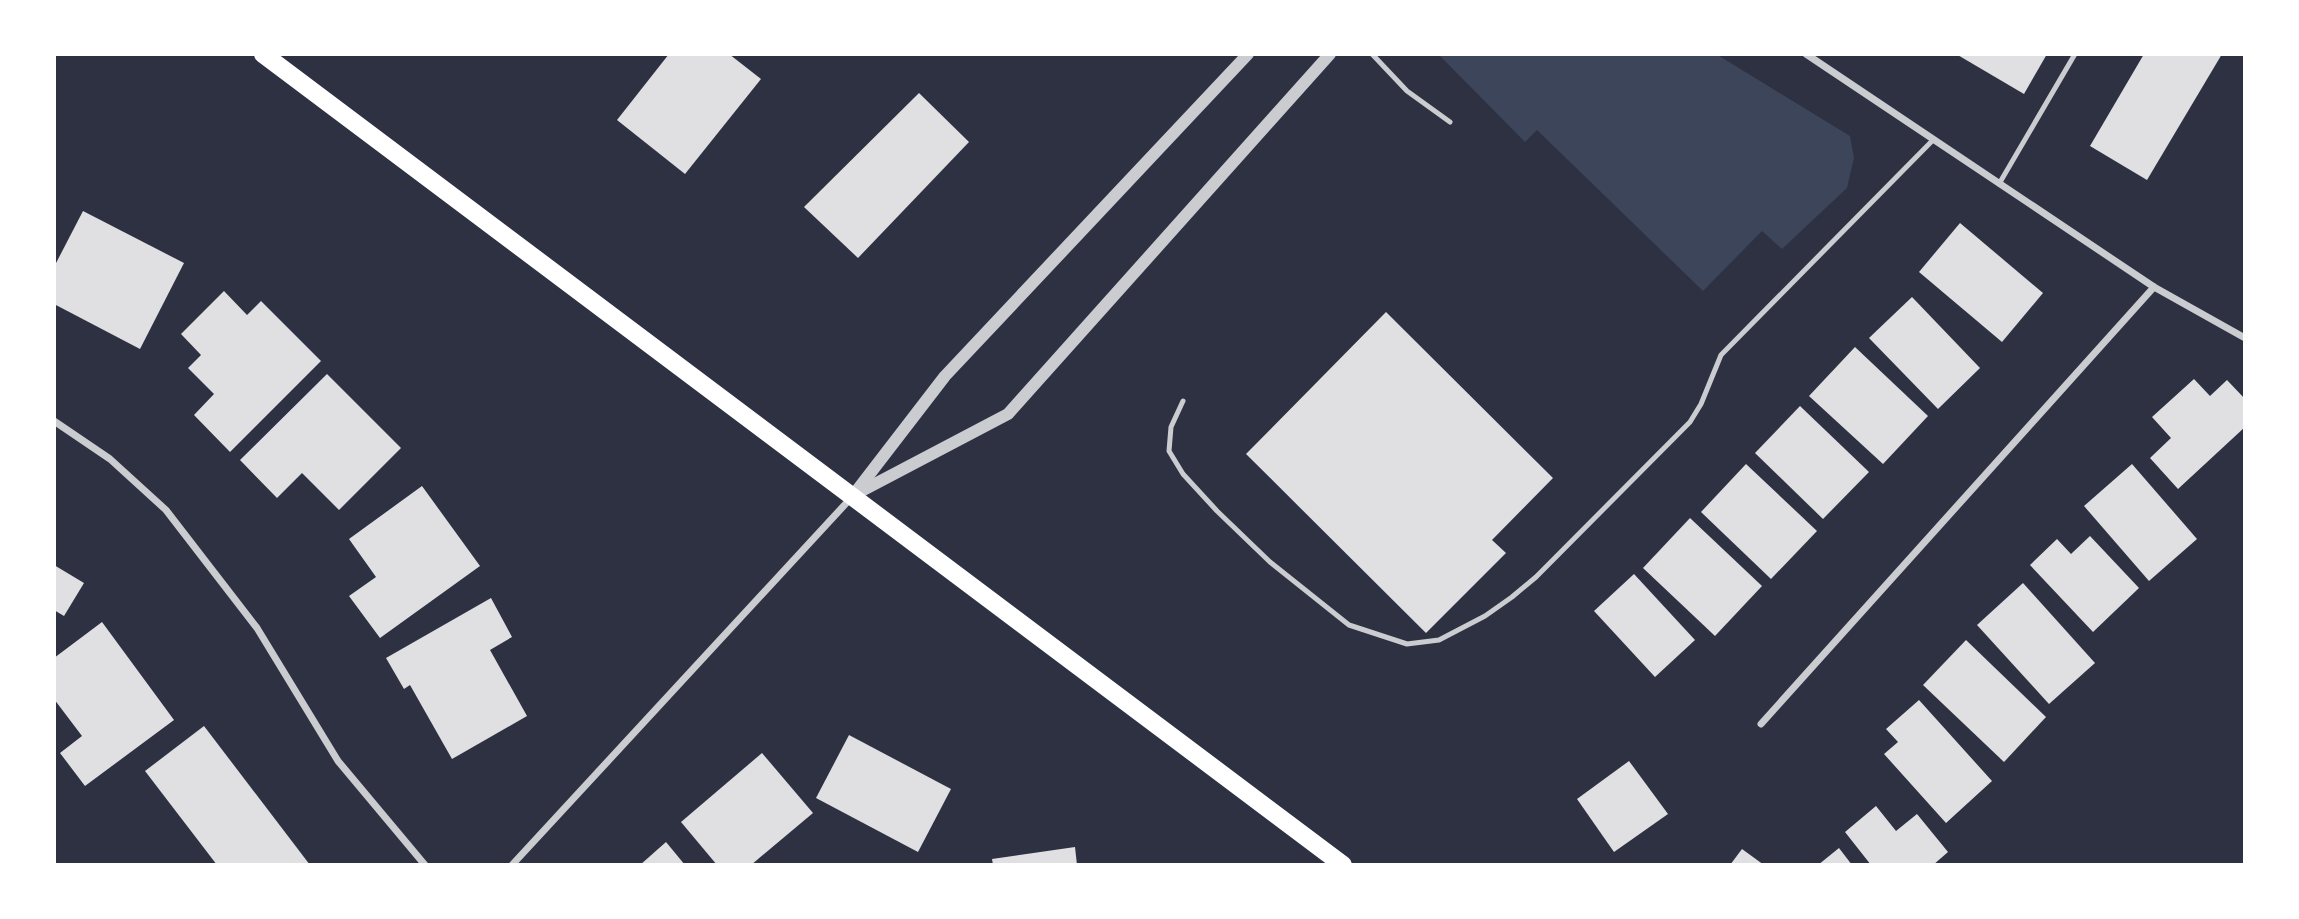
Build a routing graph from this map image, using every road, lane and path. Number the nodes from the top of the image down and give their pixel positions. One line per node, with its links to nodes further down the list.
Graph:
1 (1248, 54): 14 (street)
2 (1330, 54): 14 (street)
3 (1372, 54): 7 (lane)
4 (1806, 54): 8 (street)
5 (2075, 54): 9 (lane)
6 (269, 59): 14 (main road)
7 (1450, 122)
8 (1933, 140): 9 (street); 12 (lane)
9 (1999, 184): 10 (street)
10 (2154, 287): 11 (street); 15 (street)
11 (2245, 338)
12 (1182, 401)
13 (54, 421): 16 (street)
14 (852, 496): 17 (street); 18 (main road)
15 (1761, 724)
16 (425, 865)
17 (512, 865)
18 (1343, 865)

